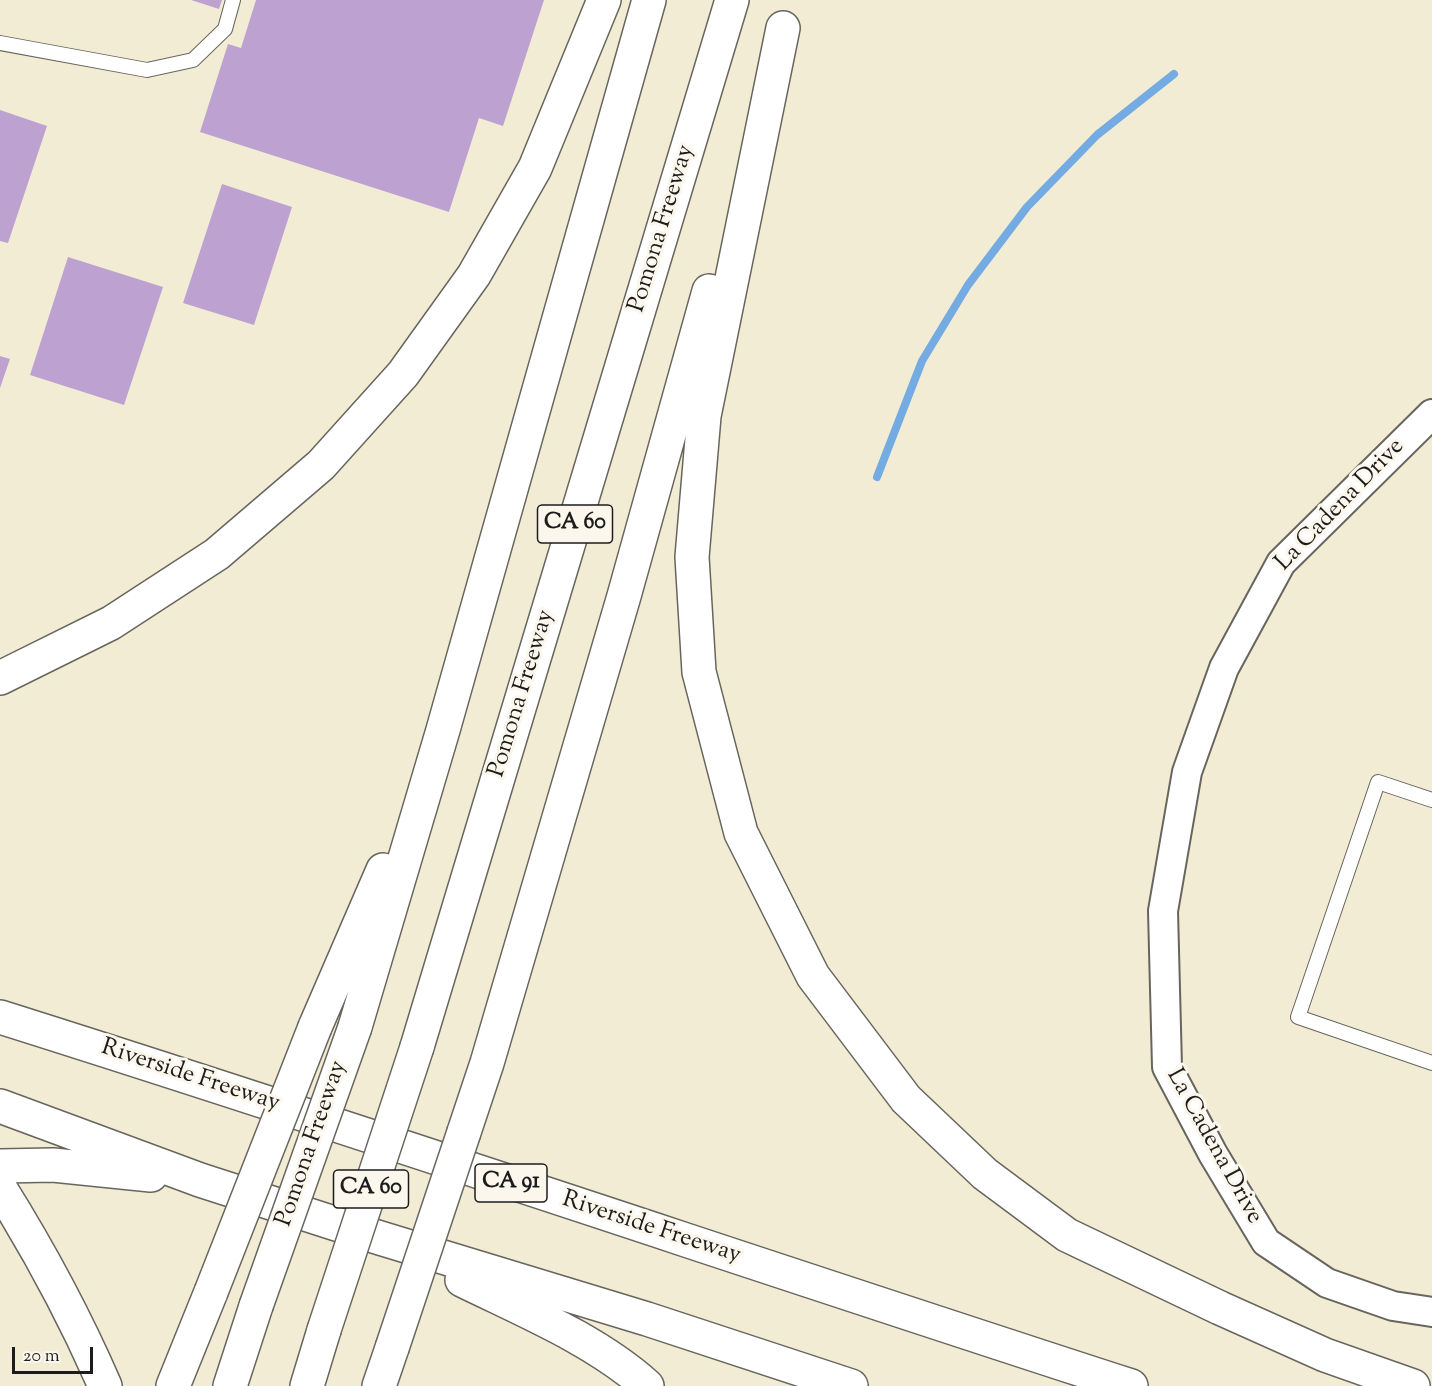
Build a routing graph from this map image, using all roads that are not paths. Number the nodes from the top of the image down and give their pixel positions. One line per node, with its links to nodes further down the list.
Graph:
1 (233, 0): 6 (lane)
2 (604, 0): 8 (highway)
3 (649, 0): 9 (highway, Pomona Freeway / CA 60)
4 (732, 0): 22 (highway, Pomona Freeway / CA 60, bridge)
5 (786, 14): 23 (highway, bridge); 27 (highway)
6 (0, 43)
7 (1432, 414): 18 (street, La Cadena Drive)
8 (0, 678)
9 (443, 730): 20 (highway, bridge); 21 (highway, Pomona Freeway / CA 60, bridge)
10 (1432, 800): 12 (lane)
11 (0, 1017): 26 (highway, Riverside Freeway / CA 91)
12 (1432, 1062)
13 (0, 1106): 15 (highway)
14 (0, 1166): 15 (highway)
15 (200, 1180): 17 (highway)
16 (0, 1188): 19 (highway)
17 (380, 1238): 24 (highway); 25 (highway)
18 (1432, 1312)
19 (105, 1386)
20 (173, 1386)
21 (230, 1386)
22 (307, 1386)
23 (379, 1386)
24 (647, 1386)
25 (851, 1386)
26 (1131, 1386)
27 (1413, 1386)

